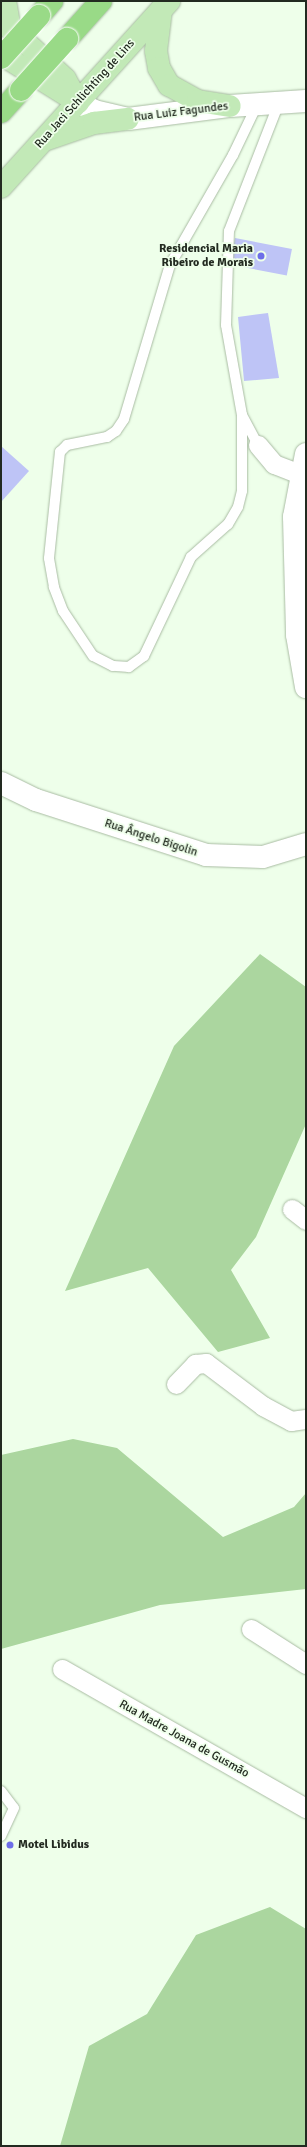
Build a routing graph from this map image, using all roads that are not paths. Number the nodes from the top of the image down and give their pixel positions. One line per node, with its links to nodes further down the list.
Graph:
1 (5, 1): 8 (main road)
2 (101, 1): 11 (highway, bridge)
3 (165, 5): 8 (main road, Rua Jaci Schlichting de Lins); 10 (main road)
4 (46, 9): 6 (highway, bridge)
5 (1, 54): 8 (main road, Rua Luiz Fagundes)
6 (1, 58)
7 (306, 101): 9 (street, Rua Luiz Fagundes)
8 (78, 102): 12 (street, Rua Luiz Fagundes); 13 (main road, Rua Jaci Schlichting de Lins)
9 (268, 103): 10 (street, Rua Luiz Fagundes); 15 (lane); 15 (lane)
10 (230, 106): 12 (street, Rua Luiz Fagundes)
11 (1, 112)
12 (128, 119): 13 (main road)
13 (44, 140): 14 (main road, Rua Jaci Schlichting de Lins)
14 (1, 187)
15 (242, 415): 16 (lane)
16 (258, 445): 17 (street)
17 (304, 468): 18 (street)
18 (306, 687)
19 (1, 783): 20 (street, Rua Ângelo Bigolin)
20 (306, 844)
21 (176, 1384): 22 (street)
22 (306, 1419)
23 (251, 1629): 24 (street)
24 (306, 1664)
25 (62, 1670): 27 (street, Rua Madre Joana de Gusmão)
26 (1, 1791): 28 (lane)
27 (306, 1808)
28 (1, 1836)

